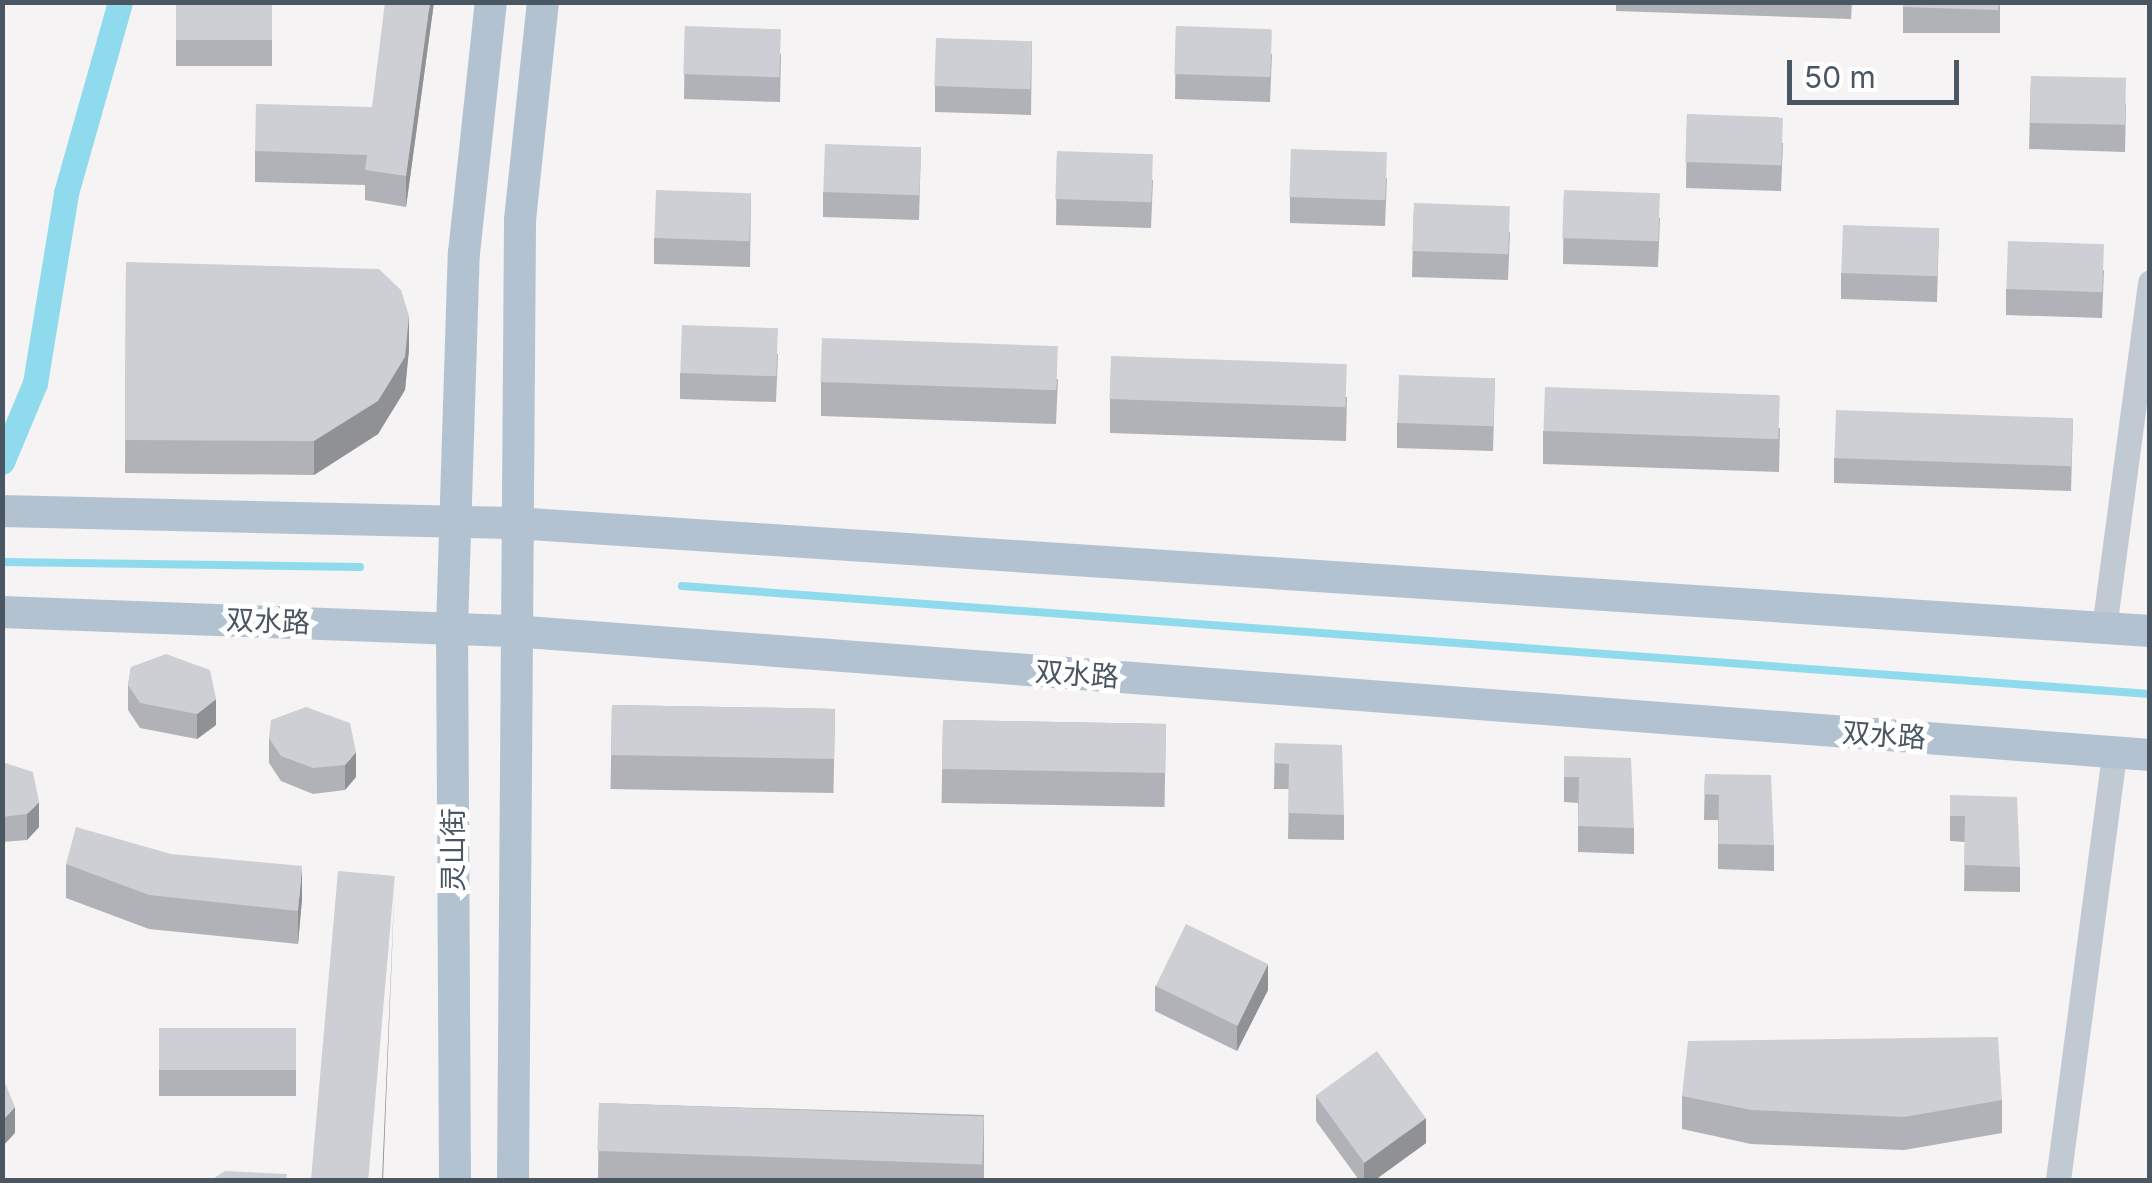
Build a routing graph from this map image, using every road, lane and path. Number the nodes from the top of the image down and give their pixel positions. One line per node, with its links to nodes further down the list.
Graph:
1 (491, 2): 5 (main road, 灵山街)
2 (543, 2): 6 (main road)
3 (2150, 282): 9 (street)
4 (2, 511): 5 (main road)
5 (456, 520): 6 (main road); 8 (main road, 灵山街)
6 (514, 522): 9 (main road); 10 (main road)
7 (2, 612): 8 (main road, 双水路)
8 (452, 628): 10 (main road, 双水路); 14 (main road, 灵山街)
9 (2104, 628): 11 (main road)
10 (512, 631): 12 (main road, 双水路); 15 (main road)
11 (2150, 632)
12 (2114, 752): 13 (main road, 双水路); 16 (street)
13 (2150, 755)
14 (455, 1180)
15 (513, 1180)
16 (2058, 1180)

